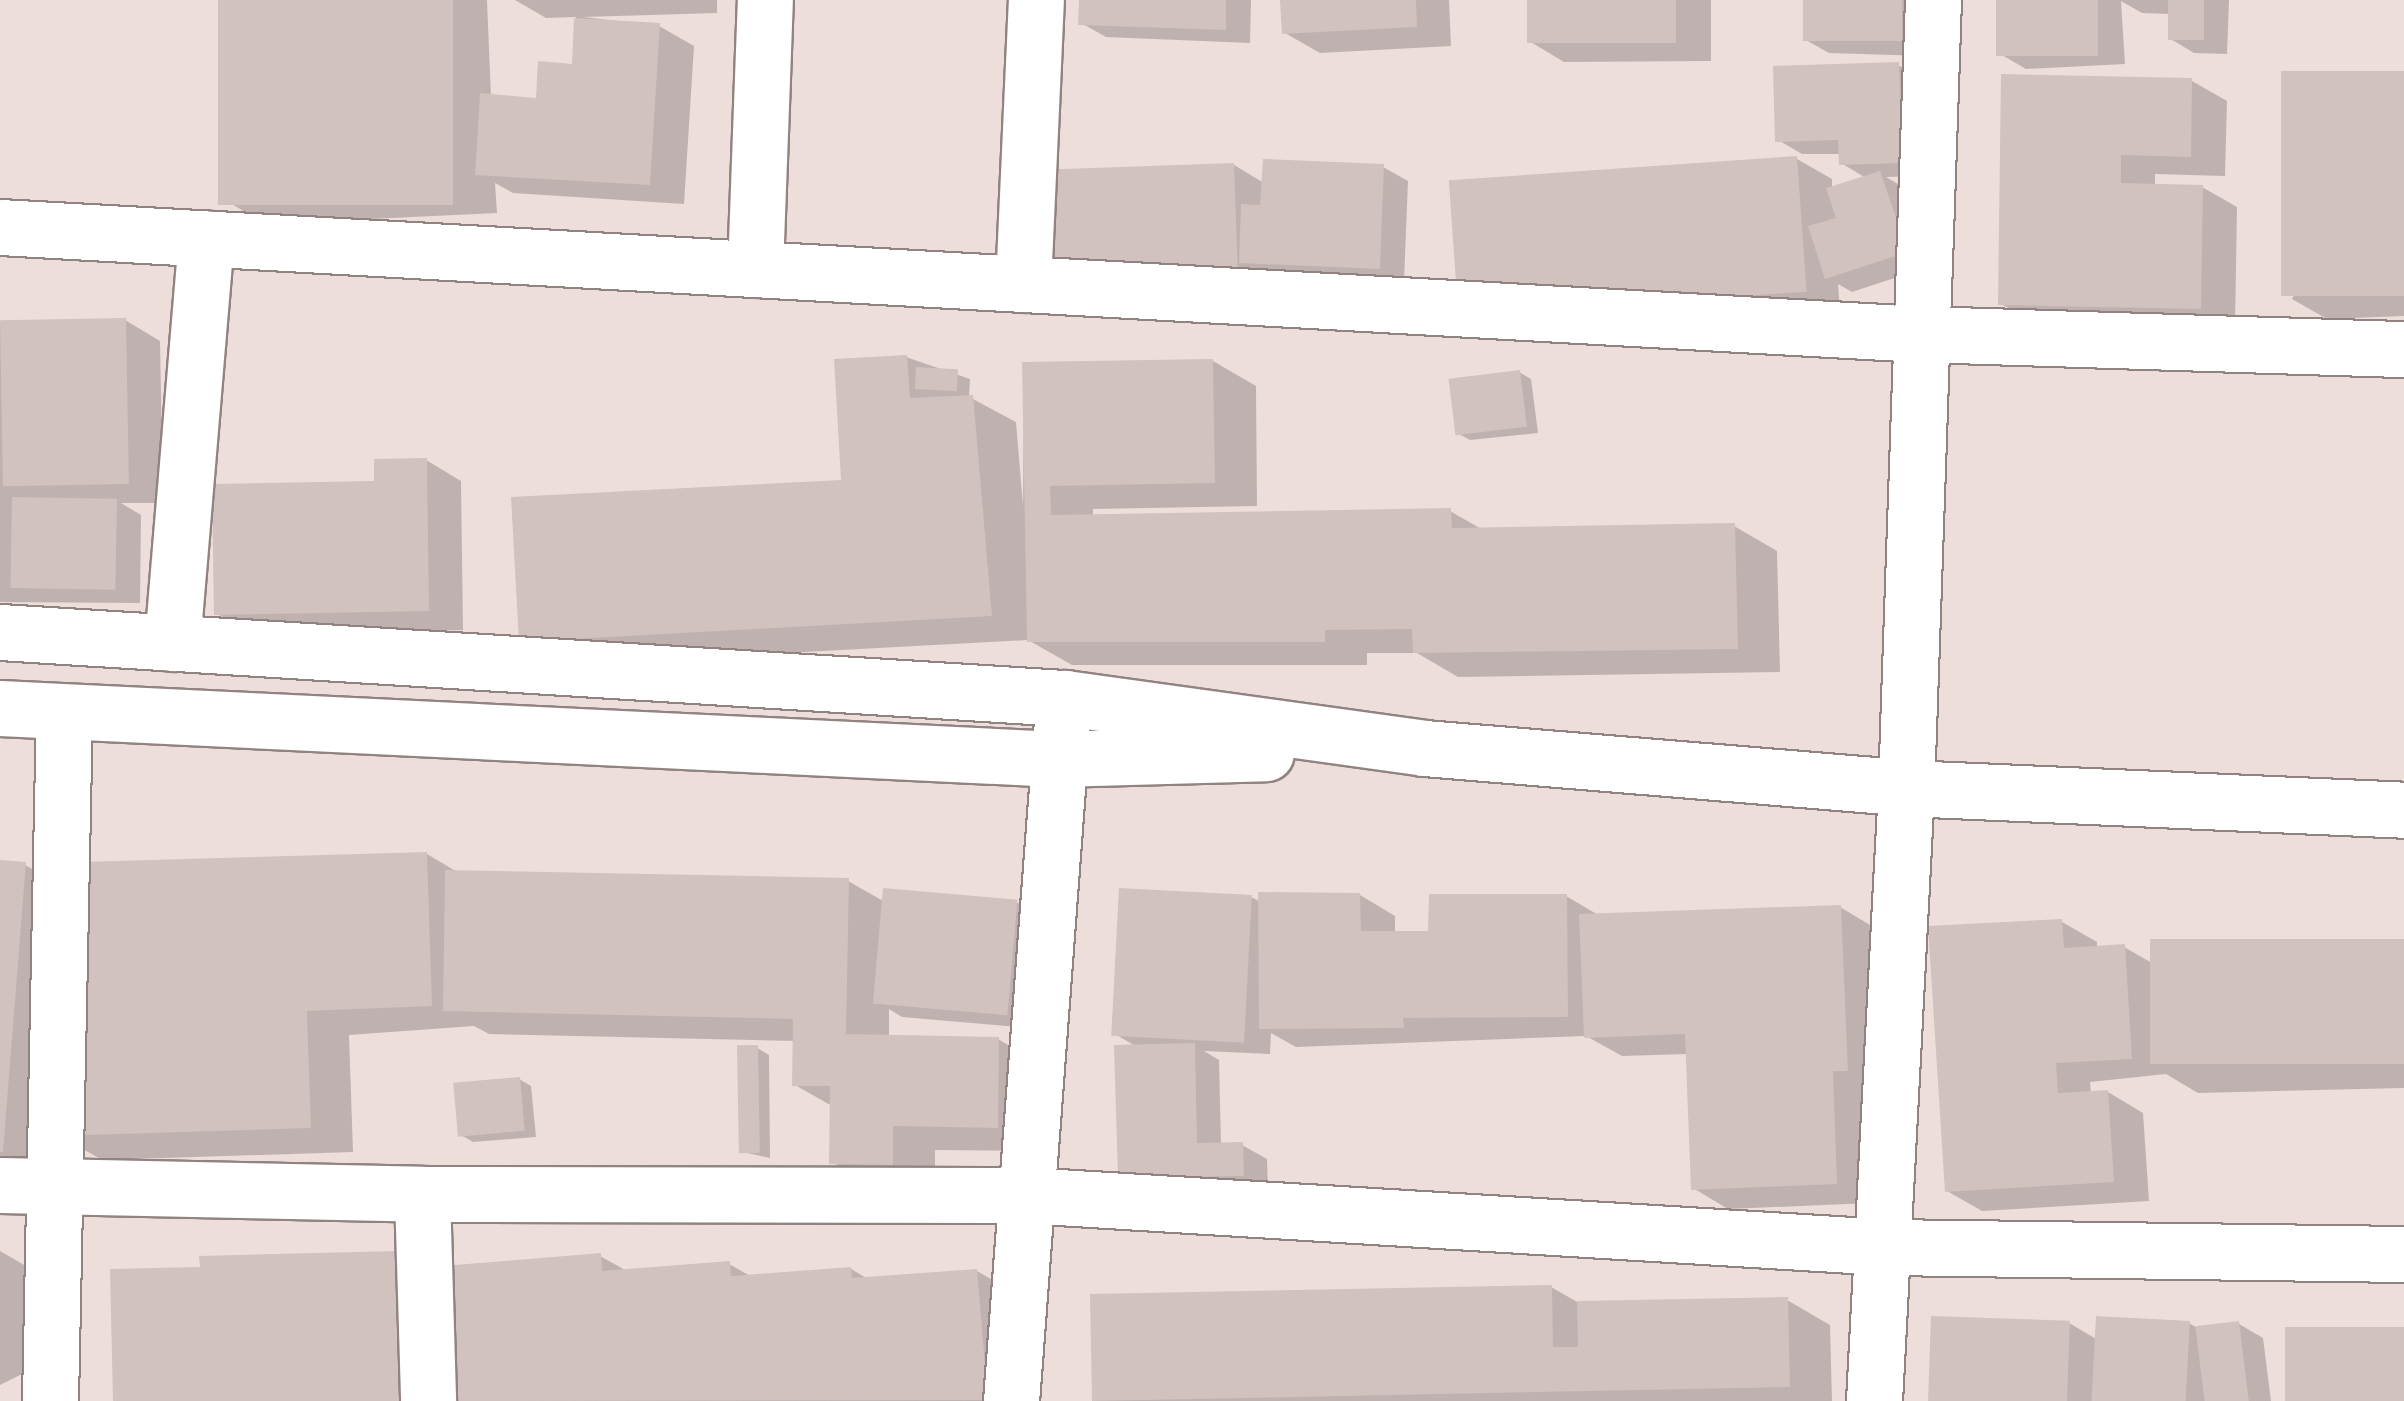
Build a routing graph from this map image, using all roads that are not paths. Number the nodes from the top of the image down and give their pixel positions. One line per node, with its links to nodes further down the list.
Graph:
1 (764, 0): 6 (street)
2 (1036, 0): 7 (street)
3 (1933, 0): 8 (street)
4 (0, 227): 5 (street)
5 (206, 238): 6 (street); 11 (street)
6 (755, 269): 7 (street)
7 (1022, 284): 8 (street)
8 (1922, 334): 9 (street); 17 (street)
9 (2404, 349)
10 (0, 632): 11 (street)
11 (172, 642): 12 (street)
12 (1065, 698): 15 (street); 16 (street)
13 (0, 708): 14 (street)
14 (64, 712): 16 (street); 19 (street)
15 (1424, 748): 16 (street); 17 (street)
16 (1056, 759): 21 (street)
17 (1906, 788): 18 (street); 22 (street)
18 (2404, 810)
19 (26, 1185): 20 (street); 24 (street)
20 (422, 1194): 21 (street); 25 (street)
21 (1025, 1195): 22 (street); 26 (street)
22 (1885, 1247): 23 (street); 27 (street)
23 (2404, 1254)
24 (50, 1401)
25 (428, 1401)
26 (1010, 1401)
27 (1874, 1401)

